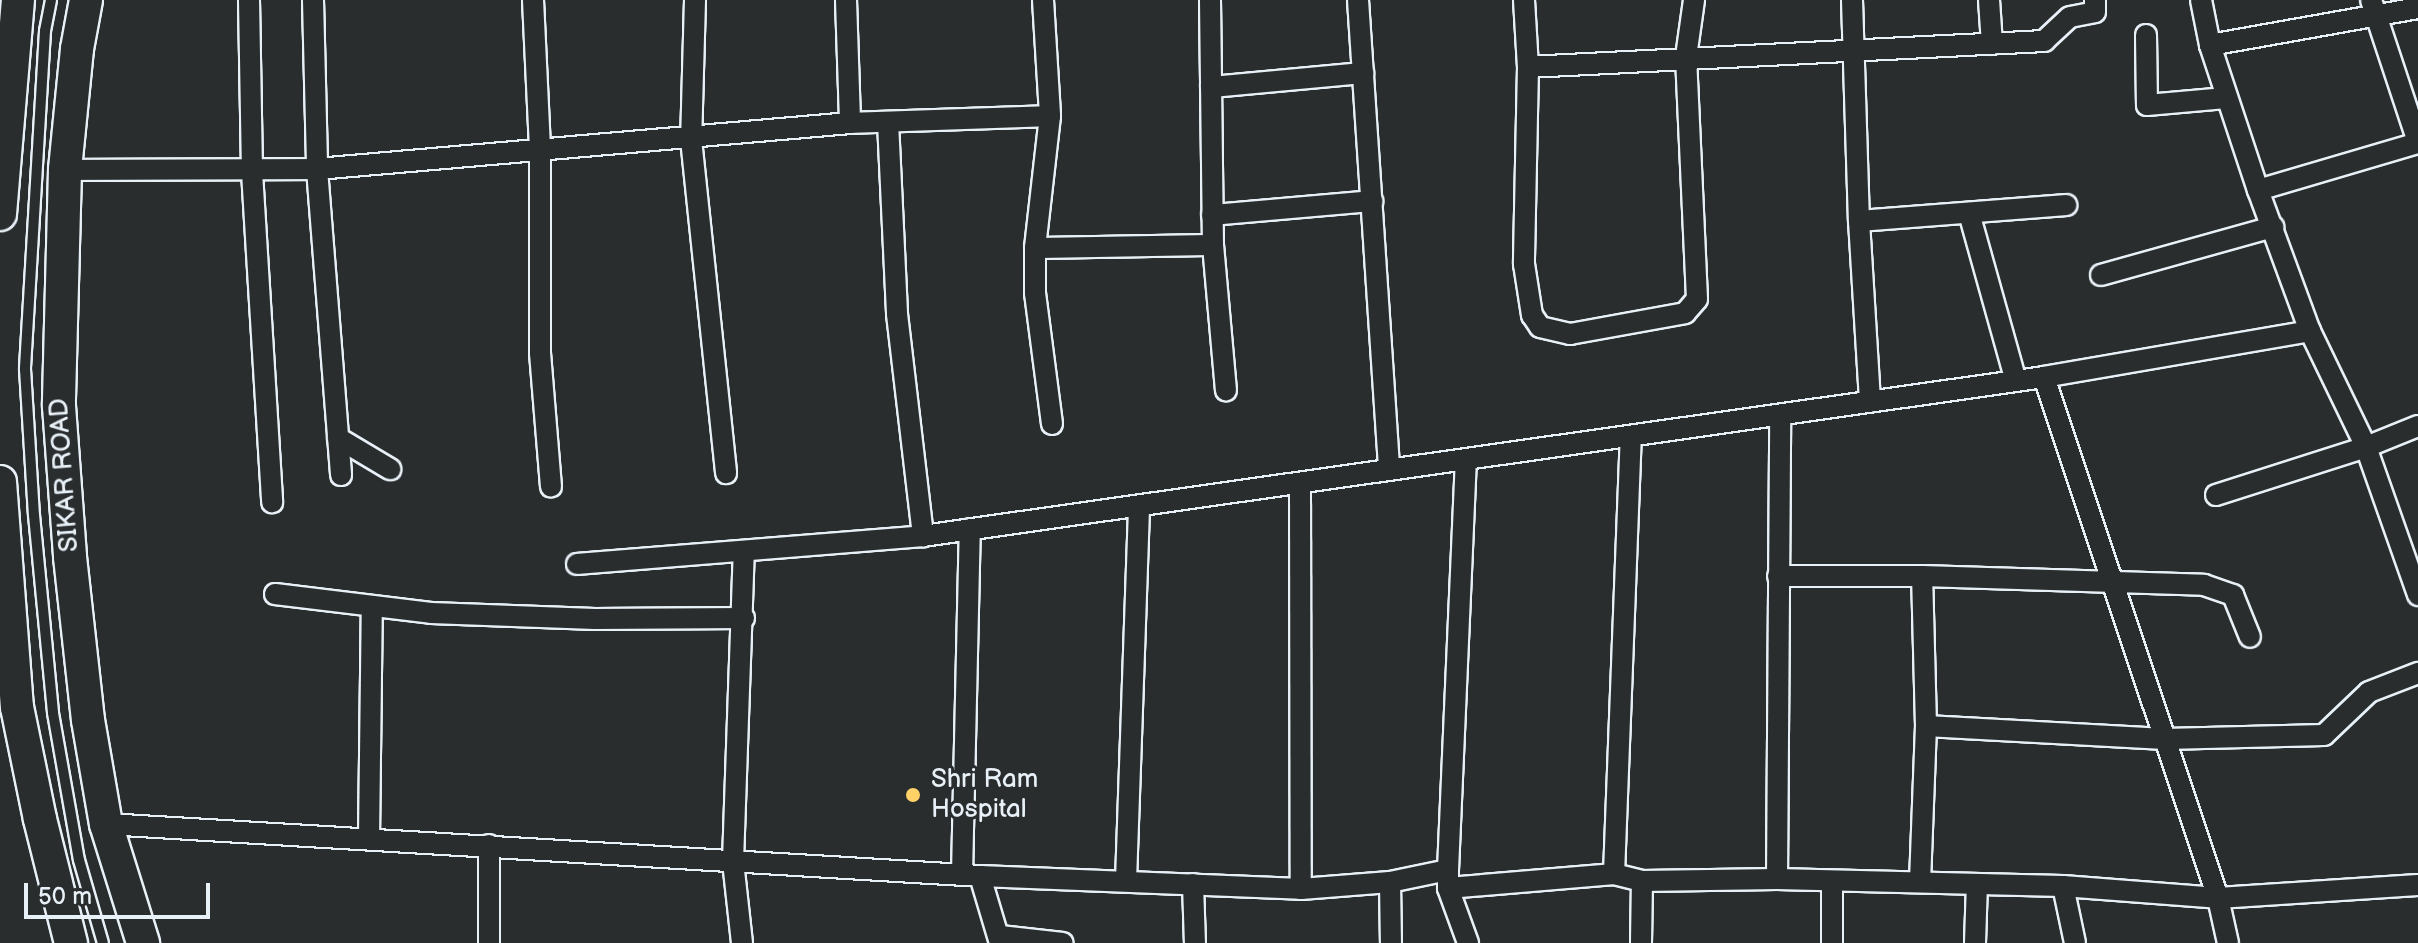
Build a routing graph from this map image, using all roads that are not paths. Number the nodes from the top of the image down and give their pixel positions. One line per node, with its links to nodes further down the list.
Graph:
1 (18, 0): 42 (main road)
2 (51, 0): 107 (lane)
3 (86, 0): 36 (main road, SIKAR ROAD)
4 (249, 0): 37 (street)
5 (313, 0): 35 (street)
6 (533, 0): 34 (street)
7 (695, 0): 32 (street)
8 (846, 0): 31 (street)
9 (1043, 0): 29 (street)
10 (1210, 0): 27 (street)
11 (1358, 0): 26 (street)
12 (1524, 0): 25 (street)
13 (1694, 0): 24 (street)
14 (1852, 0): 23 (street)
15 (1989, 0): 21 (street)
16 (2095, 0): 21 (street)
17 (2201, 0): 22 (street)
18 (2372, 8): 19 (street); 22 (street); 33 (street)
19 (2418, 8)
20 (2146, 35): 28 (street)
21 (1992, 44): 23 (street)
22 (2210, 45): 28 (street)
23 (1855, 51): 24 (street); 44 (street)
24 (1686, 57): 25 (street); 25 (street)
25 (1528, 67)
26 (1363, 73): 27 (street); 39 (street)
27 (1211, 87): 43 (street)
28 (2226, 98): 38 (street)
29 (1050, 116): 30 (street); 47 (street)
30 (888, 122): 31 (street); 72 (street)
31 (850, 123): 32 (street)
32 (691, 139): 34 (street); 63 (street)
33 (2418, 143): 38 (street)
34 (540, 149): 35 (street); 67 (street)
35 (317, 169): 37 (street); 58 (street)
36 (65, 170): 37 (street); 86 (main road, SIKAR ROAD)
37 (252, 172): 69 (street)
38 (2258, 190): 45 (street)
39 (1372, 201): 43 (street); 62 (street)
40 (2066, 205): 41 (street)
41 (1969, 213): 44 (street); 51 (street)
42 (0, 214)
43 (1212, 215): 46 (street)
44 (1859, 221): 53 (street)
45 (2273, 227): 48 (street); 49 (street)
46 (1213, 245): 47 (street); 52 (street)
47 (1035, 248): 55 (street)
48 (2101, 275)
49 (2310, 331): 50 (street); 59 (street)
50 (2044, 377): 51 (street); 77 (street)
51 (2016, 381): 53 (street)
52 (1226, 390)
53 (1870, 402): 54 (street)
54 (1780, 416): 57 (street); 75 (street)
55 (1052, 424)
56 (2418, 426): 59 (street)
57 (1631, 436): 60 (street); 90 (street)
58 (338, 438): 61 (street); 64 (street)
59 (2366, 447): 68 (street); 79 (street)
60 (1466, 461): 62 (street); 92 (street)
61 (390, 469)
62 (1389, 470): 66 (street)
63 (726, 473)
64 (341, 475)
65 (0, 482): 106 (main road)
66 (1300, 484): 70 (street); 103 (street)
67 (551, 487)
68 (2216, 495)
69 (272, 502)
70 (1139, 506): 71 (street); 94 (street)
71 (970, 529): 72 (street); 91 (street)
72 (923, 536): 73 (street)
73 (744, 553): 74 (street); 81 (street)
74 (577, 564)
75 (1778, 576): 76 (street); 93 (street)
76 (1922, 576): 77 (street); 84 (street)
77 (2113, 581): 82 (street); 85 (street)
78 (275, 594): 80 (street)
79 (2418, 595)
80 (372, 606): 81 (street); 87 (street)
81 (744, 618): 89 (street)
82 (2250, 637)
83 (2418, 673): 85 (street)
84 (1926, 726): 85 (street); 98 (street)
85 (2165, 739): 104 (street)
86 (106, 824): 87 (street); 108 (main road, SIKAR ROAD)
87 (369, 838): 88 (street)
88 (489, 845): 89 (street); 109 (street)
89 (733, 861): 91 (street); 110 (street)
90 (1614, 874): 92 (street); 95 (street)
91 (971, 875): 94 (street); 105 (street)
92 (1448, 879): 97 (street); 114 (street)
93 (1777, 879): 95 (street); 96 (street)
94 (1126, 881): 99 (street)
95 (1642, 881): 115 (street)
96 (1832, 881): 98 (street); 116 (street)
97 (1390, 882): 103 (street); 113 (street)
98 (1920, 882): 100 (street)
99 (1193, 884): 103 (street); 112 (street)
100 (1977, 884): 102 (street); 117 (street)
101 (2418, 885): 104 (street)
102 (2063, 886): 104 (street); 118 (street)
103 (1301, 889)
104 (2218, 898): 119 (street)
105 (1000, 939): 111 (street)
106 (71, 943)
107 (103, 943)
108 (143, 943)
109 (489, 943)
110 (742, 943)
111 (1063, 943)
112 (1195, 943)
113 (1391, 943)
114 (1468, 943)
115 (1641, 943)
116 (1832, 943)
117 (1975, 943)
118 (2075, 943)
119 (2228, 943)

